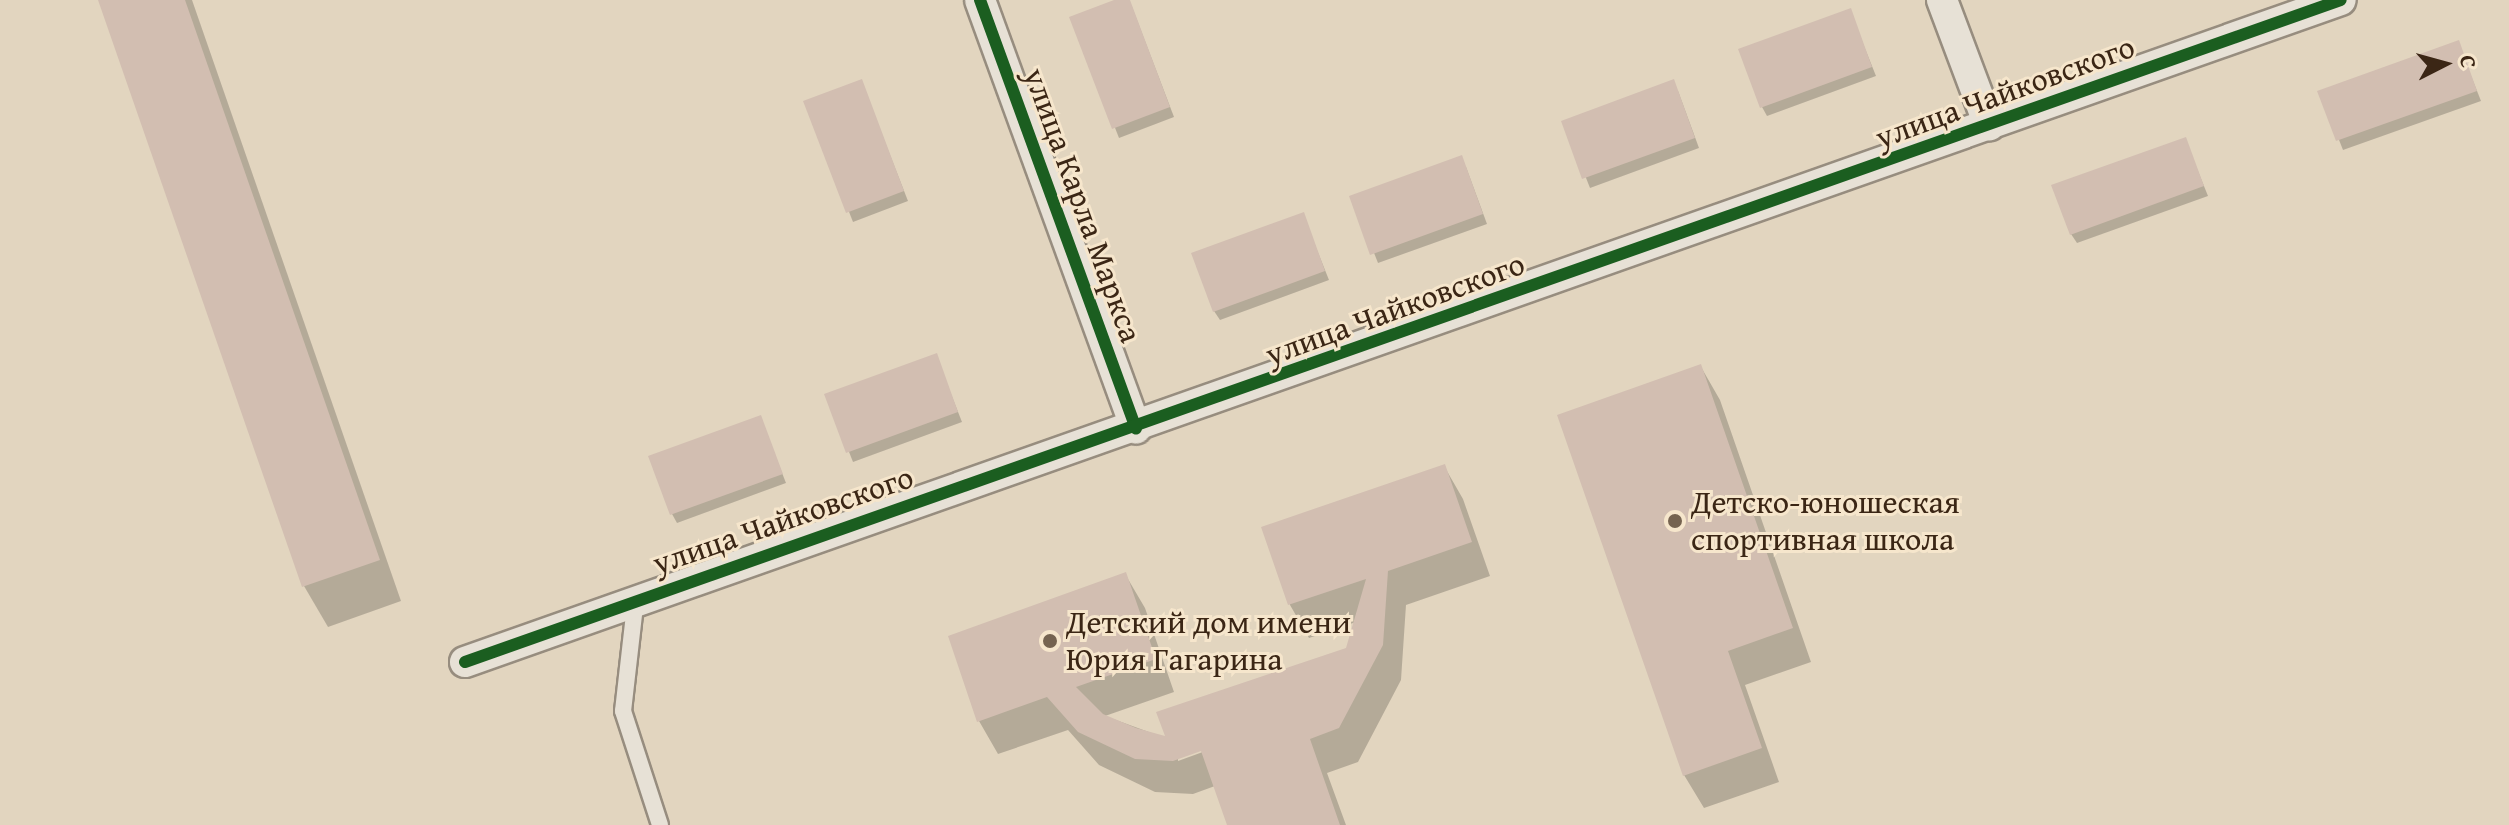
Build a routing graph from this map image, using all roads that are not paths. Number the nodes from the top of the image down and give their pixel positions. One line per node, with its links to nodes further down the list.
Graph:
1 (980, 0): 5 (street, улица Карла Маркса)
2 (1942, 0): 4 (street)
3 (2341, 0): 4 (street, улица Чайковского)
4 (1989, 125): 5 (street, улица Чайковского)
5 (1136, 429): 6 (street, улица Чайковского)
6 (636, 597): 7 (street, улица Чайковского); 8 (lane)
7 (465, 662)
8 (660, 825)

